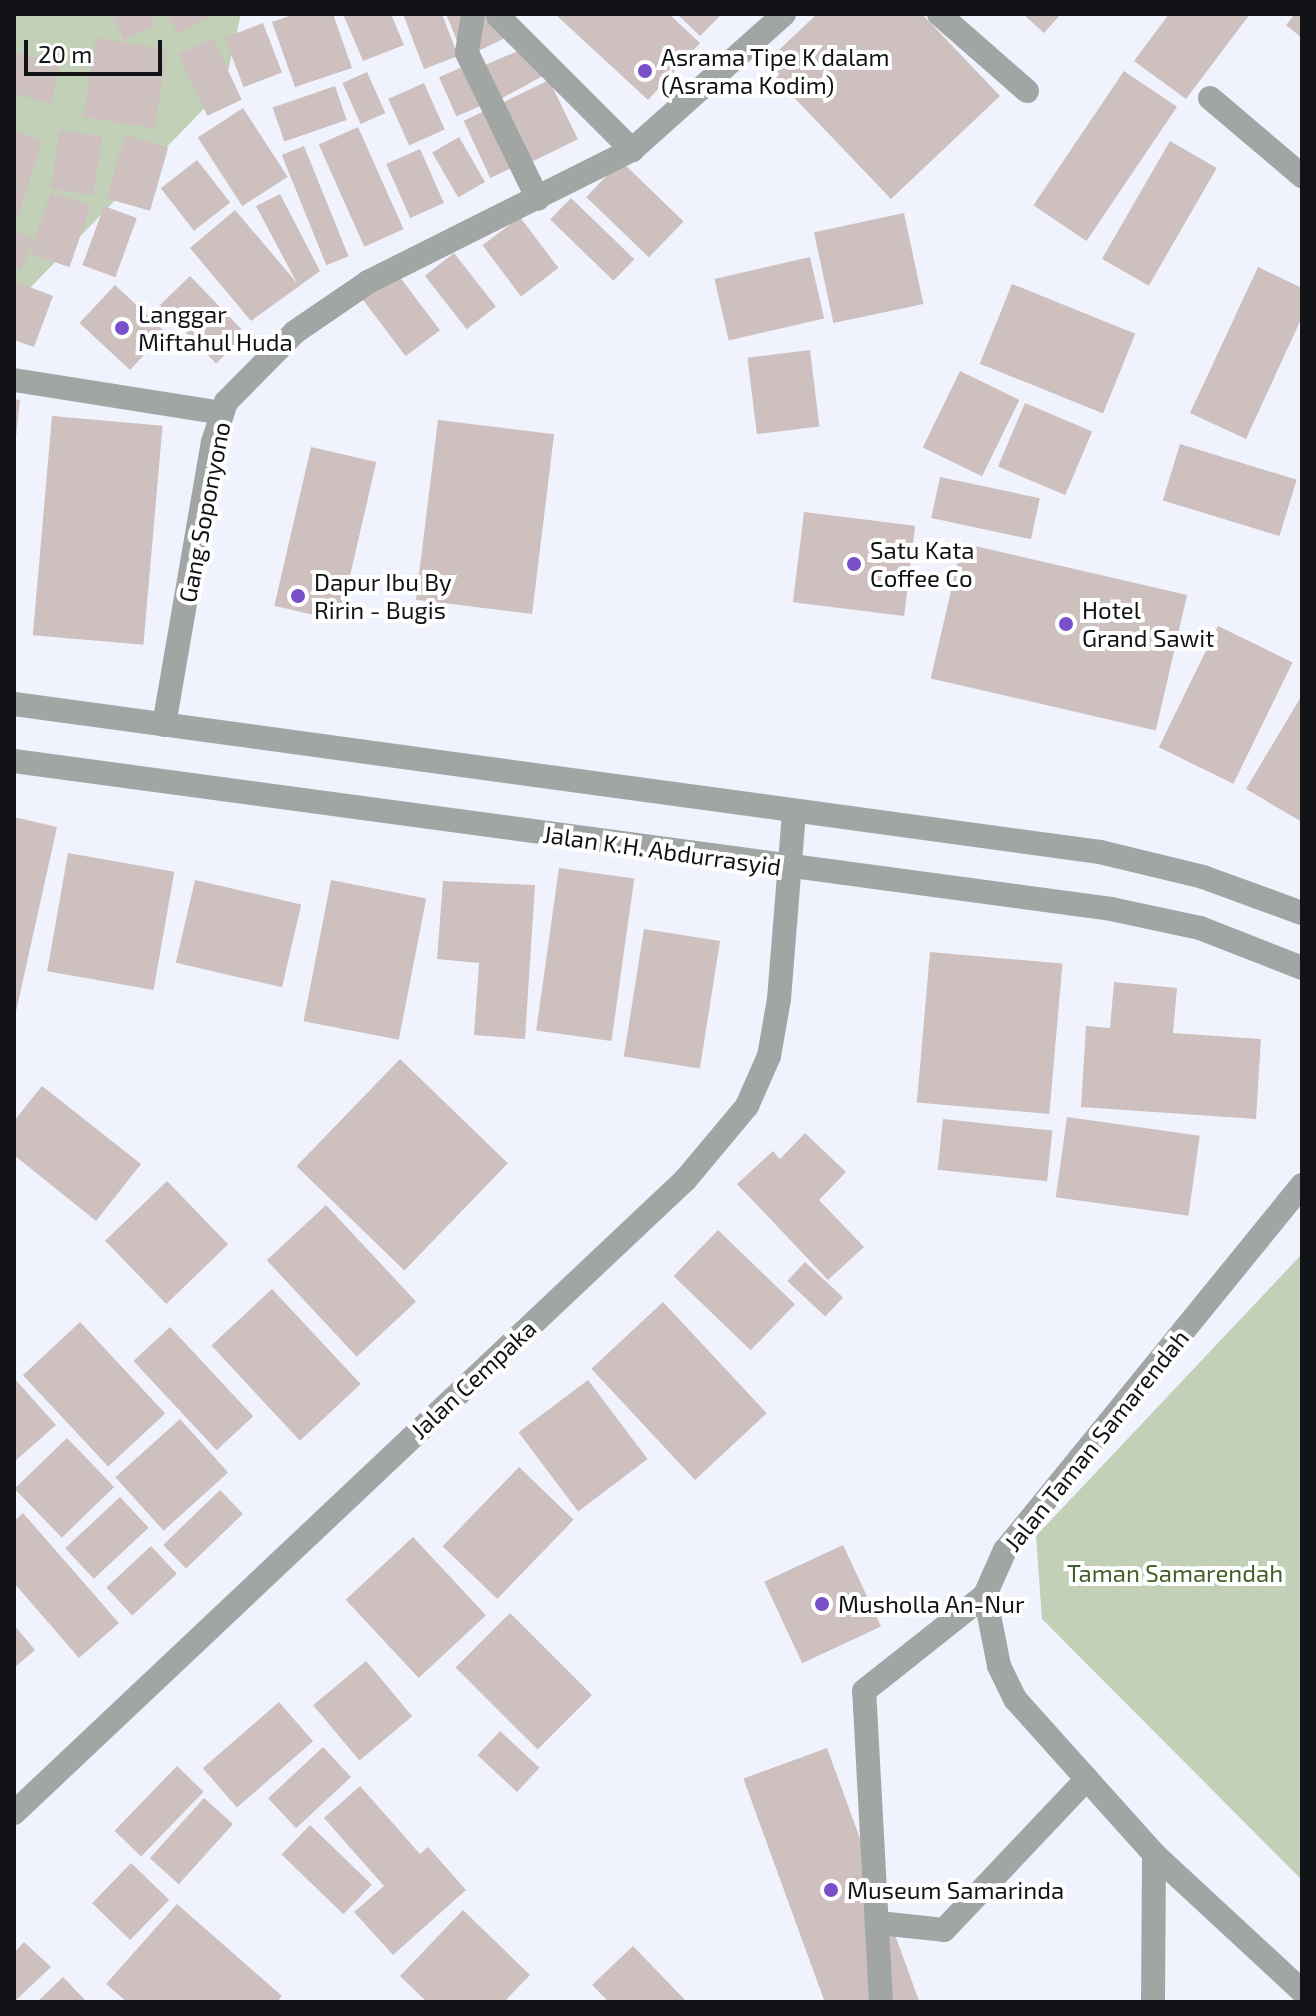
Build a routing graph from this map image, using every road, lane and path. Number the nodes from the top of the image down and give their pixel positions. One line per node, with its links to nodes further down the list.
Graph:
1 (473, 14): 9 (street)
2 (784, 14): 7 (street, Gang Soponyono)
3 (939, 14): 5 (street)
4 (498, 16): 7 (street)
5 (1027, 91)
6 (1210, 98): 8 (street)
7 (632, 150): 9 (street, Gang Soponyono)
8 (1302, 176)
9 (545, 196): 11 (street, Gang Soponyono)
10 (14, 380): 11 (street)
11 (222, 413): 13 (street, Gang Soponyono)
12 (14, 704): 13 (street)
13 (164, 725): 15 (street)
14 (14, 761): 16 (street, Jalan K.H. Abdurrasyid)
15 (794, 812): 16 (street, Jalan Cempaka); 17 (street)
16 (790, 868): 18 (street, Jalan K.H. Abdurrasyid); 22 (street, Jalan Cempaka)
17 (1302, 913)
18 (1302, 968)
19 (1302, 1185): 20 (street, Jalan Taman Samarendah)
20 (985, 1595): 21 (street); 24 (street)
21 (1087, 1779): 23 (street); 24 (street)
22 (17, 1804)
23 (1154, 1854): 25 (street); 27 (street)
24 (879, 1923): 26 (street)
25 (1302, 1991)
26 (881, 2002)
27 (1153, 2002)

